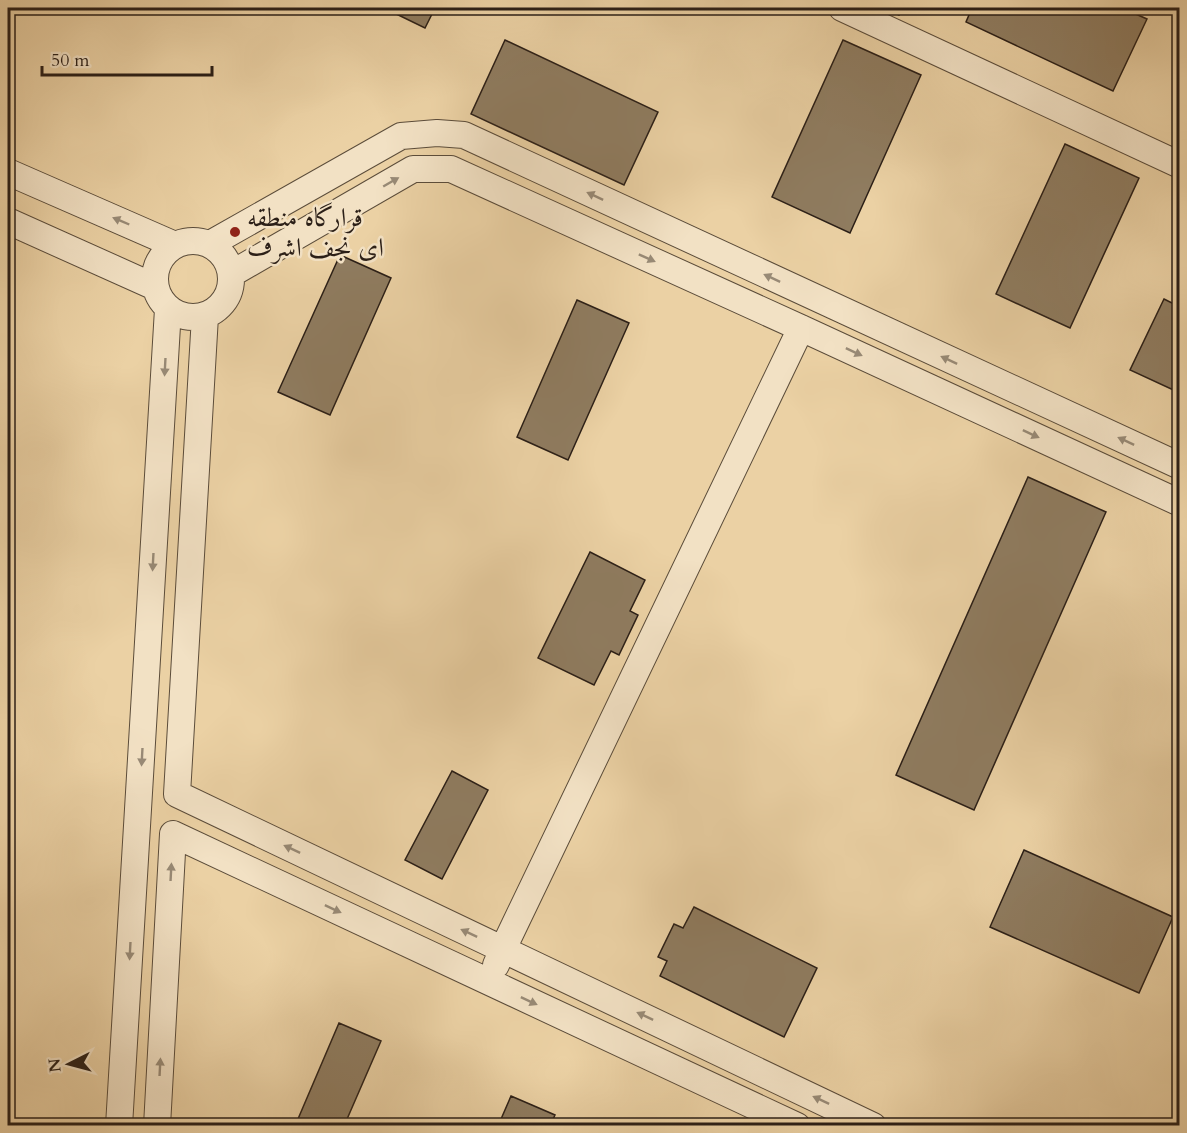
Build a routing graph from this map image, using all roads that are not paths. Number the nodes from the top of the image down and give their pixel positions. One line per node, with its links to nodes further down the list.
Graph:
1 (842, 8): 2 (lane)
2 (1179, 165)
3 (8, 172): 6 (lane, one-way to 3)
4 (8, 221): 8 (lane)
5 (210, 244): 6 (lane); 7 (lane); 12 (lane, one-way to 5)
6 (175, 245): 8 (lane)
7 (231, 274): 10 (lane); 11 (lane, one-way to 11)
8 (155, 286): 9 (lane)
9 (168, 309): 10 (lane); 15 (lane, one-way to 15)
10 (206, 316): 14 (lane)
11 (801, 328): 13 (lane, one-way to 13); 17 (lane)
12 (1179, 466)
13 (1179, 503)
14 (177, 794): 15 (lane); 16 (lane); 17 (lane, one-way to 14)
15 (138, 810): 16 (lane); 19 (lane, one-way to 19)
16 (173, 834): 18 (lane, one-way to 18); 20 (lane, one-way to 16)
17 (503, 949): 18 (lane); 22 (lane, one-way to 17)
18 (490, 982): 21 (lane, one-way to 21)
19 (120, 1125)
20 (156, 1125)
21 (797, 1125)
22 (873, 1125)

